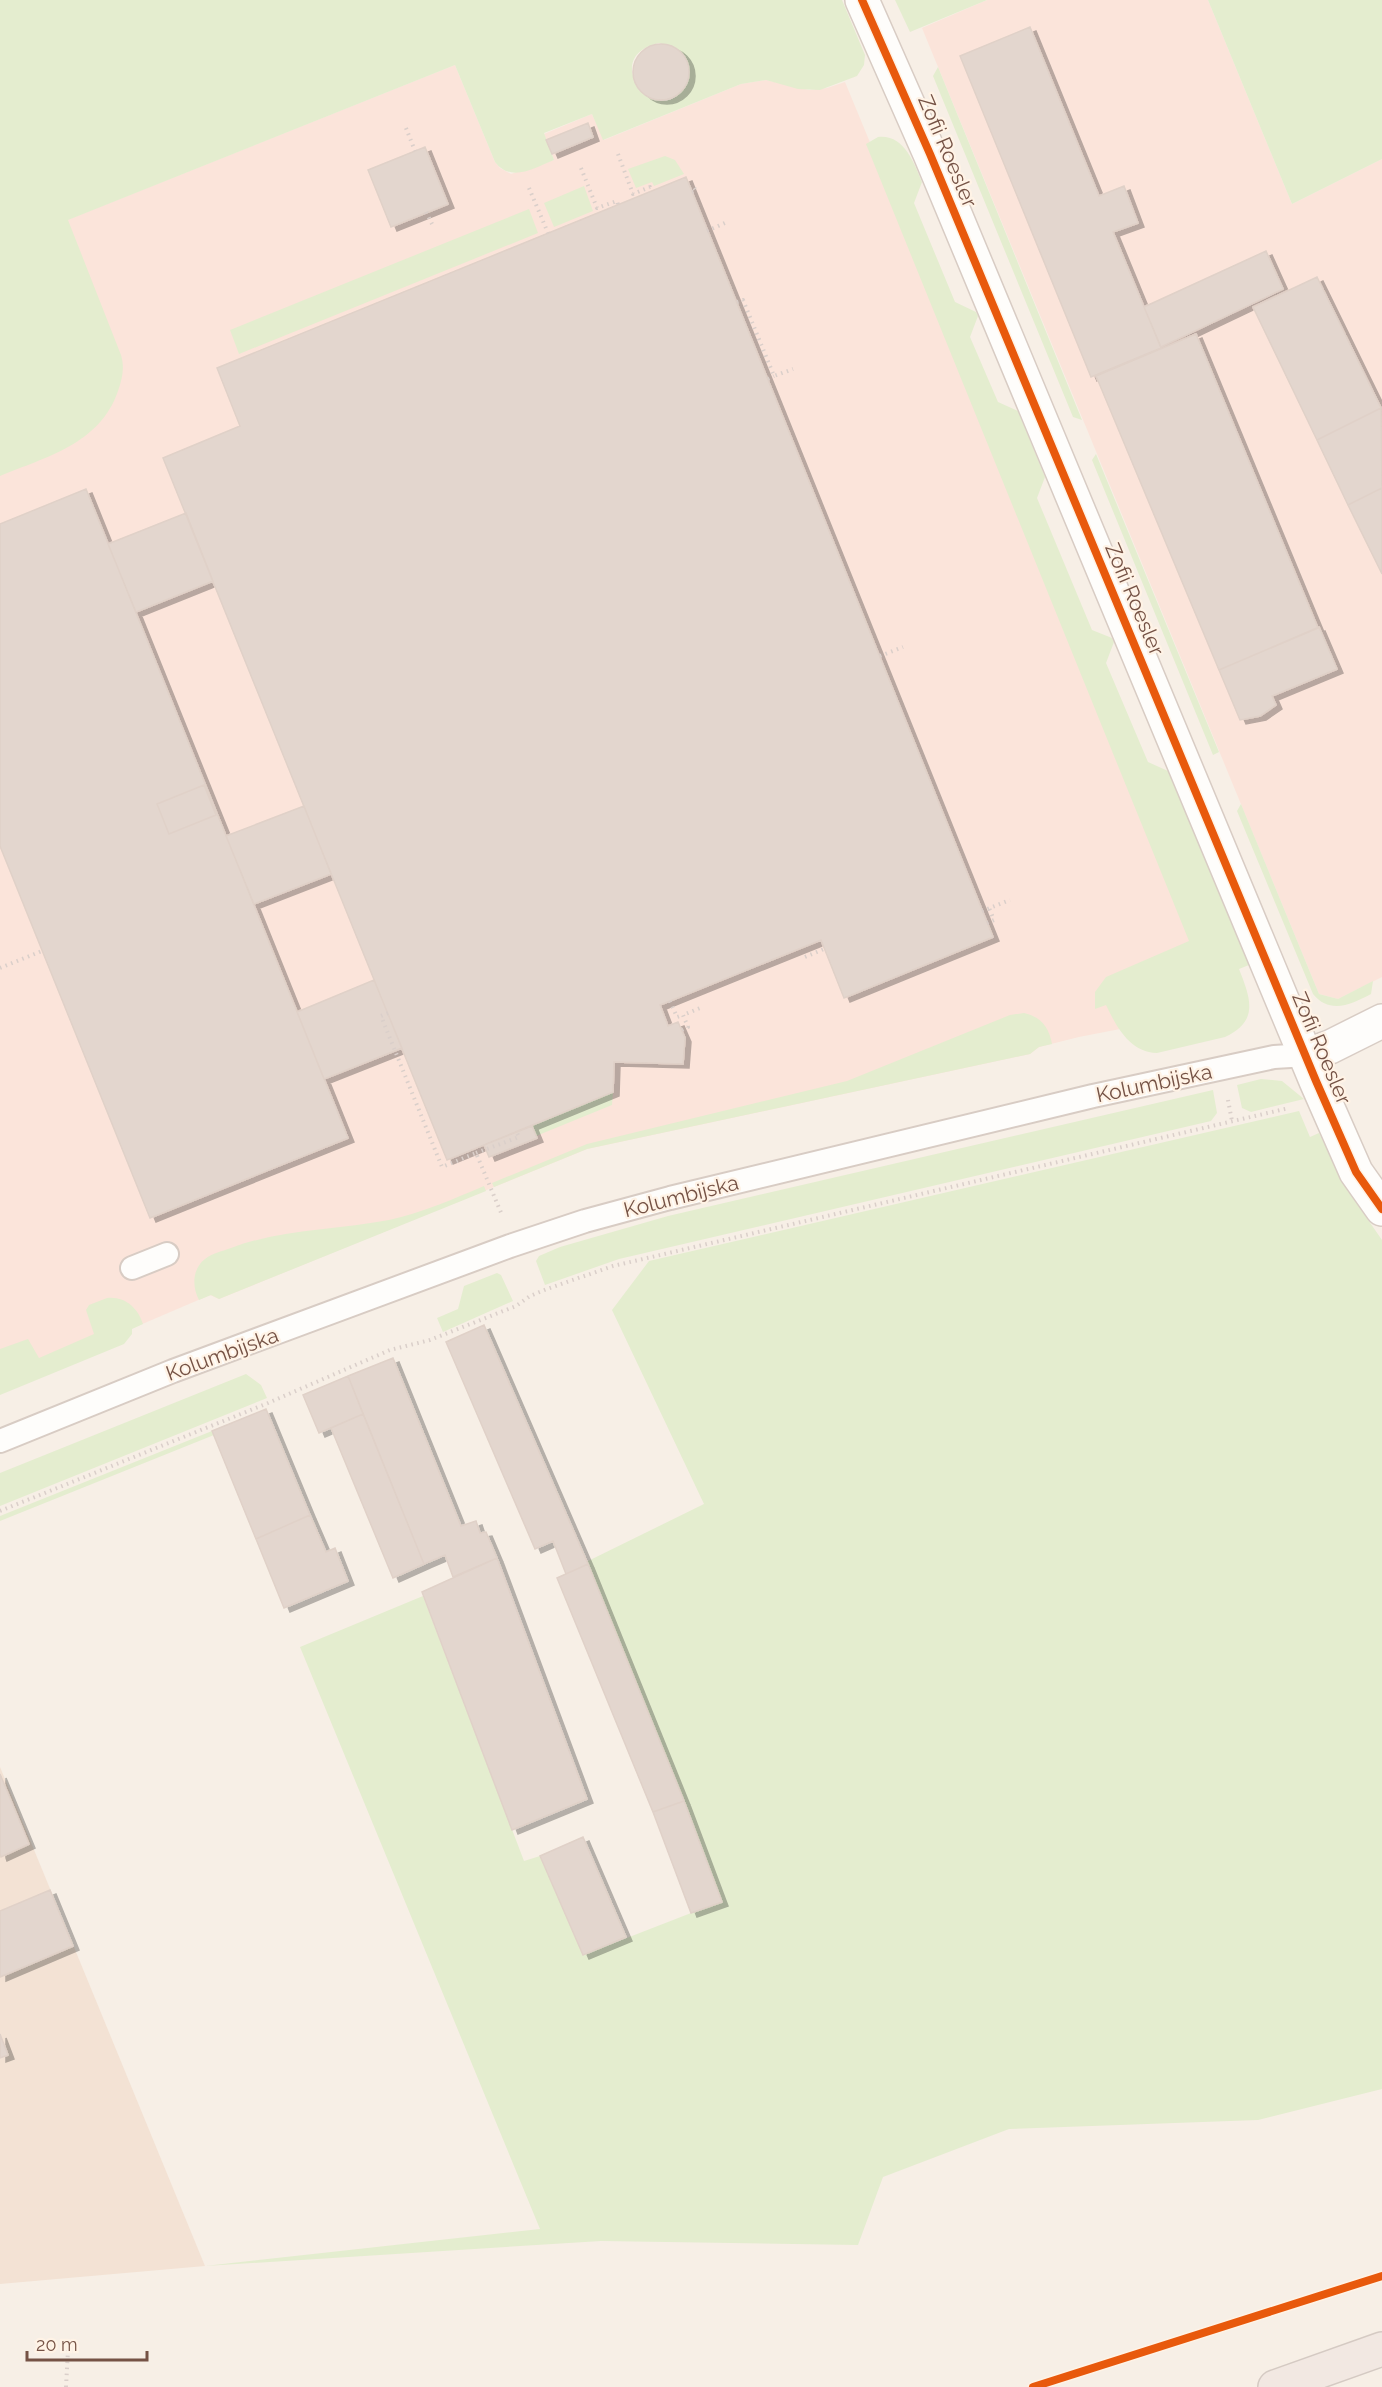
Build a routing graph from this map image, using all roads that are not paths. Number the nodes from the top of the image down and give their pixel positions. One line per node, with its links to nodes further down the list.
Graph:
1 (862, 0): 3 (street, Zofii Roesler)
2 (1382, 1021): 3 (street, Kolumbijska)
3 (1306, 1055): 4 (street, Zofii Roesler); 7 (lane, Kolumbijska)
4 (1382, 1209)
5 (167, 1254): 6 (lane)
6 (132, 1268)
7 (0, 1441)
8 (1382, 2349): 9 (highway)
9 (1275, 2387)

